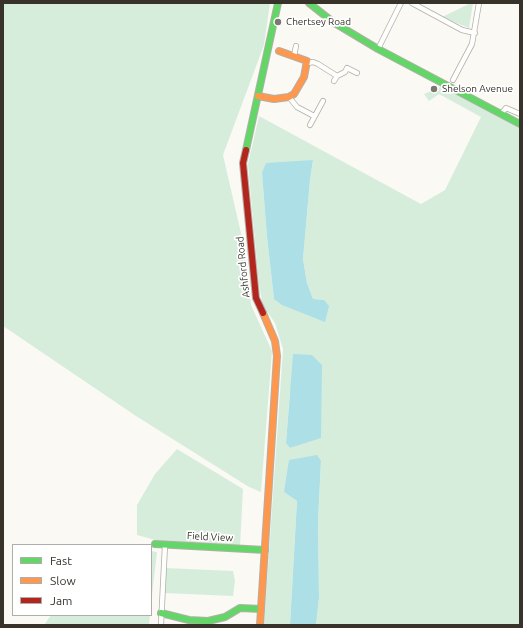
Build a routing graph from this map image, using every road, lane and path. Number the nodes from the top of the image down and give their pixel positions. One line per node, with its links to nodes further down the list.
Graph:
1 (278, 3): 16 (main road, Ashford Road)
2 (309, 3): 8 (main road)
3 (402, 3): 8 (street)
4 (412, 3): 6 (street)
5 (479, 3): 6 (street)
6 (475, 33): 14 (street)
7 (296, 46): 10 (street)
8 (378, 49): 19 (main road)
9 (279, 51): 10 (main road)
10 (294, 56): 11 (main road)
11 (308, 63): 13 (street); 17 (main road)
12 (356, 73): 13 (street)
13 (337, 76): 15 (street)
14 (453, 80)
15 (334, 81)
16 (258, 96): 17 (main road); 26 (main road, Ashford Road)
17 (289, 98): 21 (street)
18 (323, 101): 21 (street)
19 (501, 114): 20 (street); 22 (main road)
20 (520, 114)
21 (314, 116): 23 (street)
22 (520, 124)
23 (310, 125)
24 (155, 544): 25 (main road, Field View)
25 (165, 545): 26 (main road, Field View); 28 (street)
26 (265, 550): 27 (main road, Ashford Road)
27 (261, 609): 28 (main road); 30 (main road, Ashford Road)
28 (161, 613): 29 (street)
29 (160, 625)
30 (260, 625)

